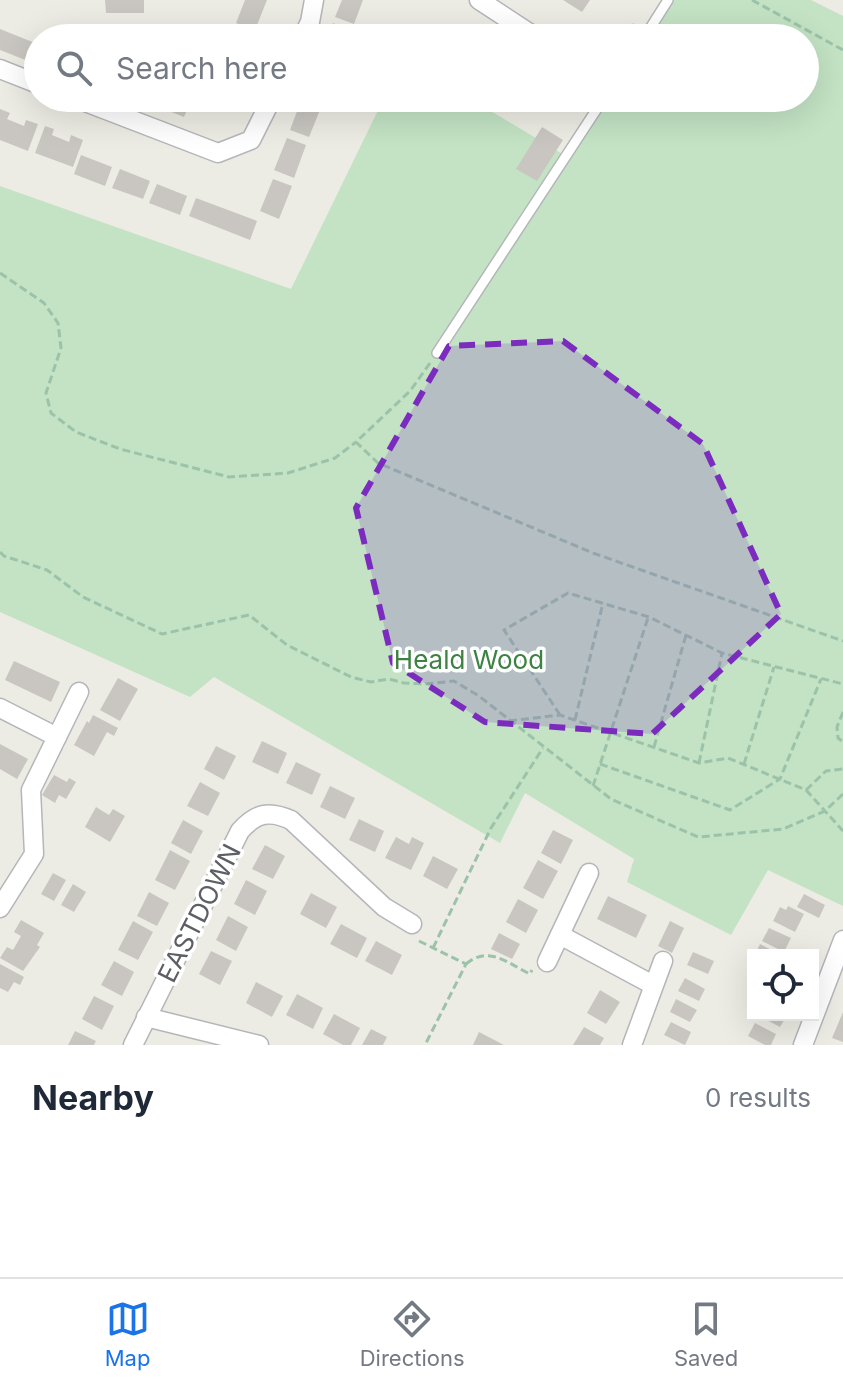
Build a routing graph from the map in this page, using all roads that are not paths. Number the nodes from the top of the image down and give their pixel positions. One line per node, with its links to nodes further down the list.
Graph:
1 (314, 0): 4 (street)
2 (479, 0): 5 (street)
3 (668, 0): 6 (lane)
4 (309, 24)
5 (522, 24)
6 (653, 24)
7 (0, 69): 8 (street)
8 (24, 78)
9 (111, 112): 10 (street)
10 (265, 112)
11 (595, 112): 12 (lane)
12 (437, 353)
13 (79, 692): 15 (street)
14 (0, 708): 15 (street)
15 (57, 737): 17 (street)
16 (589, 873): 19 (street)
17 (0, 908)
18 (412, 924): 24 (street, EASTDOWN)
19 (560, 935): 22 (street); 23 (street)
20 (843, 940): 28 (street)
21 (663, 961): 23 (street)
22 (547, 962)
23 (653, 985): 27 (street)
24 (146, 1017): 25 (street, EASTDOWN); 26 (street, EASTDOWN)
25 (133, 1045)
26 (259, 1045)
27 (632, 1045)
28 (803, 1045)

